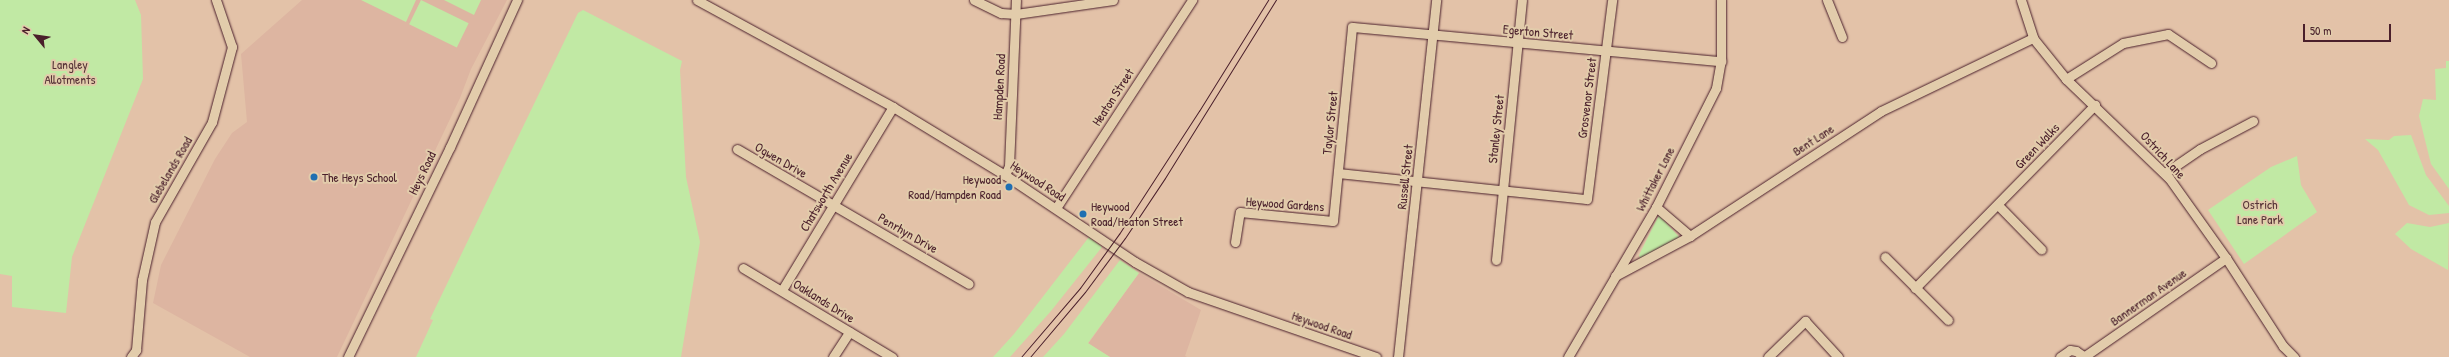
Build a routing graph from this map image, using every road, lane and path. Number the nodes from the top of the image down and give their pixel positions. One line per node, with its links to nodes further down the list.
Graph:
1 (216, 0): 51 (street, Glebelands Road)
2 (517, 0): 52 (street, Heys Road)
3 (697, 0): 25 (street, Heywood Road)
4 (974, 0): 14 (street)
5 (1016, 0): 14 (street, Hampden Road)
6 (1113, 0): 14 (street)
7 (1192, 0): 36 (street, Heaton Street)
8 (1436, 0): 16 (street, Russell Street)
9 (1522, 0): 19 (street, Stanley Street)
10 (1612, 0): 20 (street, Grosvenor Street)
11 (1721, 0): 21 (street, Whittaker Lane)
12 (1827, 0): 17 (street)
13 (2021, 0): 18 (street, Ostrich Lane)
14 (1016, 14): 30 (street, Hampden Road)
15 (1352, 28): 16 (street, Egerton Street); 28 (street, Taylor Street)
16 (1433, 35): 19 (street, Egerton Street); 31 (street, Russell Street)
17 (1842, 37)
18 (2033, 38): 23 (street, Ostrich Lane); 38 (street, Bent Lane)
19 (1518, 43): 20 (street, Egerton Street); 32 (street, Stanley Street)
20 (1606, 52): 21 (street, Egerton Street); 32 (street, Grosvenor Street)
21 (1721, 61): 35 (street, Whittaker Lane)
22 (2211, 63): 23 (street)
23 (2066, 79): 24 (street, Ostrich Lane)
24 (2095, 105): 29 (street, Ostrich Lane); 34 (street, Green Walks)
25 (893, 107): 30 (street, Heywood Road); 33 (street, Chatsworth Avenue)
26 (2253, 121): 29 (street)
27 (737, 149): 33 (street, Ogwen Drive)
28 (1338, 173): 31 (street); 37 (street, Taylor Street)
29 (2165, 174): 42 (street, Ostrich Lane)
30 (1006, 175): 36 (street, Heywood Road)
31 (1417, 181): 32 (street); 56 (street, Russell Street)
32 (1503, 189): 43 (street, Stanley Street)
33 (833, 205): 46 (street, Penrhyn Drive); 48 (street, Chatsworth Avenue)
34 (1998, 205): 40 (street); 47 (street, Green Walks)
35 (1656, 207): 38 (street); 45 (street, Whittaker Lane)
36 (1056, 208): 55 (street, Heywood Road)
37 (1333, 221): 39 (street, Heywood Gardens)
38 (1690, 236): 45 (street, Bent Lane)
39 (1235, 242)
40 (2041, 249)
41 (1885, 257): 47 (street)
42 (2226, 258): 61 (street, Bannerman Avenue); 62 (street, Ostrich Lane)
43 (1496, 260)
44 (743, 268): 48 (street, Oaklands Drive)
45 (1615, 276): 57 (street, Whittaker Lane)
46 (969, 284)
47 (1915, 288): 49 (street)
48 (782, 290): 50 (street, Oaklands Drive)
49 (1948, 320)
50 (849, 332): 53 (street); 54 (street, Oaklands Drive)
51 (131, 357)
52 (348, 357)
53 (833, 357)
54 (892, 357)
55 (1376, 357)
56 (1398, 357)
57 (1568, 357)
58 (1768, 357): 59 (street)
59 (1838, 357)
60 (2060, 357): 61 (street, Bannerman Avenue)
61 (2085, 357)
62 (2294, 357)

